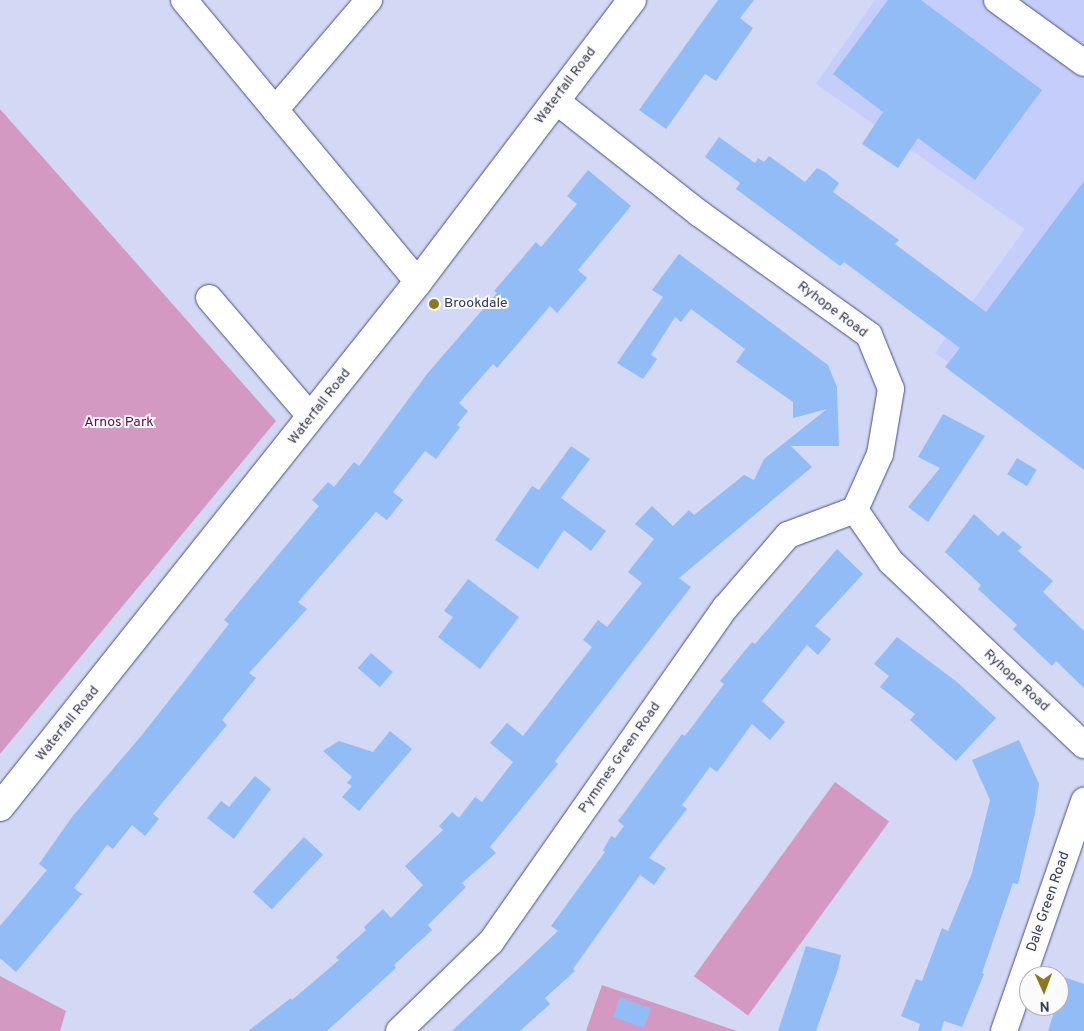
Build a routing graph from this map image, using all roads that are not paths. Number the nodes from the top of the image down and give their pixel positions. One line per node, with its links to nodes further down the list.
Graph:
1 (184, 0): 7 (street)
2 (369, 0): 7 (street)
3 (632, 0): 6 (main road, Waterfall Road)
4 (997, 0): 5 (street)
5 (1084, 63)
6 (555, 100): 8 (main road, Waterfall Road); 11 (street, Ryhope Road)
7 (276, 110): 8 (street)
8 (418, 282): 10 (main road, Waterfall Road)
9 (209, 298): 10 (street)
10 (311, 417): 14 (main road, Waterfall Road)
11 (855, 510): 12 (street, Ryhope Road); 15 (street, Pymmes Green Road)
12 (1084, 745)
13 (1084, 801): 16 (street, Dale Green Road)
14 (0, 807)
15 (400, 1031)
16 (1004, 1031)

